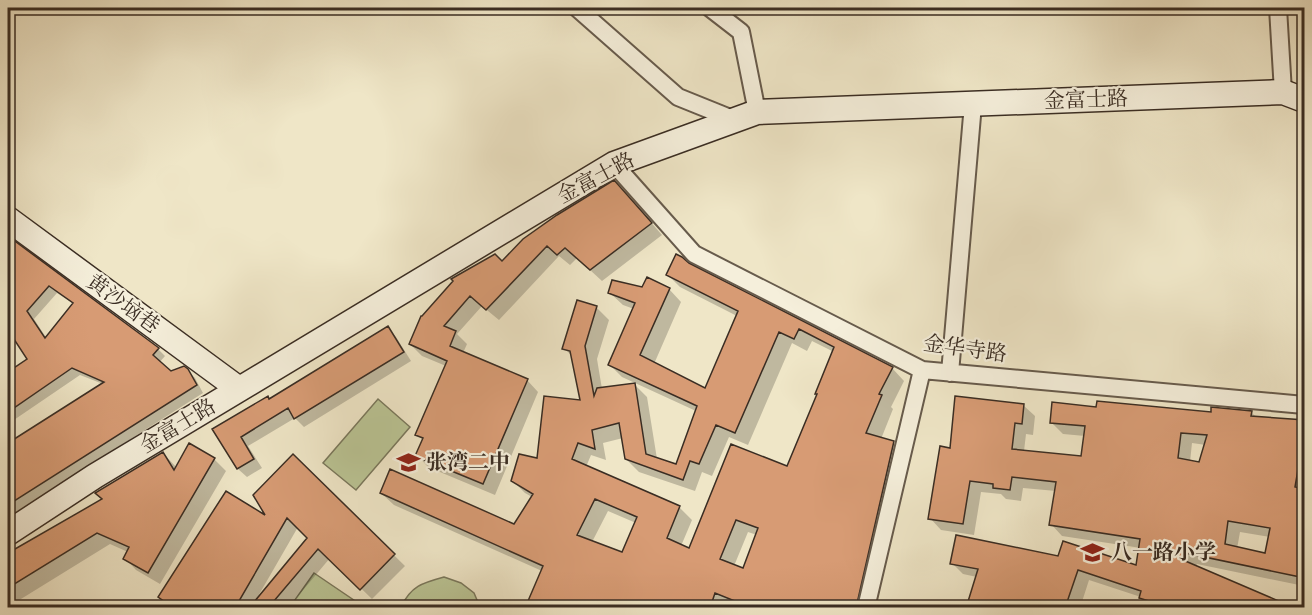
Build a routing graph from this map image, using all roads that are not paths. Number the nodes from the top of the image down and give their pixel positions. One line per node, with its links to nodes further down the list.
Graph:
1 (577, 8): 6 (street)
2 (710, 8): 6 (street)
3 (1278, 8): 4 (street)
4 (1294, 96): 5 (street, 金富士路)
5 (973, 104): 6 (street, 金富士路); 10 (street)
6 (746, 116): 7 (street, 金富士路)
7 (614, 164): 9 (street, 金华寺路); 11 (street, 金富士路)
8 (8, 219): 11 (street, 黄沙垴巷)
9 (922, 370): 10 (street, 金华寺路); 14 (street)
10 (950, 373): 12 (street, 金华寺路)
11 (239, 390): 13 (street, 金富士路)
12 (1305, 405)
13 (8, 533)
14 (866, 608)

